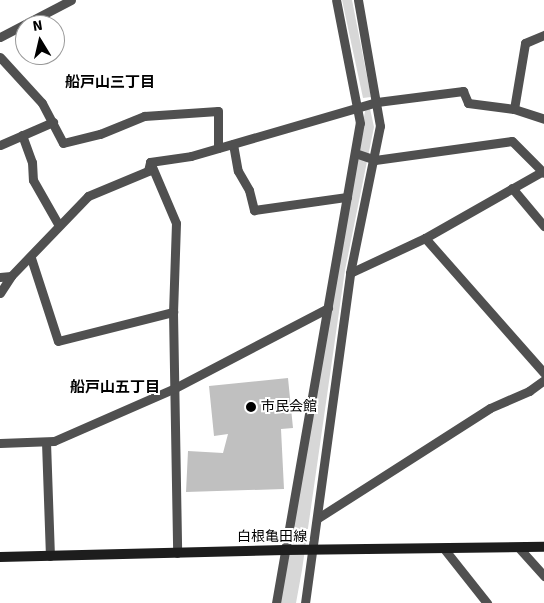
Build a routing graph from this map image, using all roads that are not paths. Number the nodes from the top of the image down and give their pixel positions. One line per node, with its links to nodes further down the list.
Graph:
1 (71, 0): 5 (street)
2 (336, 0): 8 (street)
3 (358, 0): 7 (street)
4 (544, 36): 9 (street)
5 (0, 37)
6 (0, 57): 11 (street)
7 (377, 102): 8 (street); 9 (street); 17 (street)
8 (359, 107): 13 (street); 16 (street)
9 (514, 109): 10 (street)
10 (544, 119)
11 (53, 122): 12 (street); 15 (street)
12 (22, 135): 14 (street); 22 (street)
13 (233, 144): 15 (street); 21 (street)
14 (0, 145)
15 (218, 148): 18 (street)
16 (355, 153): 17 (street); 21 (street)
17 (375, 160): 19 (street); 26 (street)
18 (150, 162): 22 (street); 31 (street)
19 (542, 172): 20 (street)
20 (512, 188): 23 (street); 24 (street)
21 (347, 197): 30 (street)
22 (58, 224): 25 (street)
23 (544, 226)
24 (425, 238): 26 (street); 32 (street)
25 (30, 258): 27 (street); 31 (street)
26 (350, 273): 37 (street)
27 (11, 276): 28 (street); 29 (street)
28 (0, 277)
29 (0, 293)
30 (328, 308): 34 (street); 40 (street)
31 (173, 312): 34 (street)
32 (544, 373)
33 (544, 380): 37 (street)
34 (173, 389): 35 (street); 43 (street)
35 (46, 442): 36 (street); 44 (street)
36 (0, 443)
37 (318, 518): 42 (street)
38 (519, 548): 39 (main road, 白根亀田線); 41 (main road, 白根亀田線); 46 (street)
39 (544, 548)
40 (285, 550): 42 (main road, 白根亀田線); 43 (main road, 白根亀田線); 47 (street)
41 (445, 550): 42 (main road, 白根亀田線); 49 (street)
42 (314, 551): 48 (street)
43 (177, 553): 44 (main road, 白根亀田線)
44 (50, 556): 45 (main road, 白根亀田線)
45 (0, 557)
46 (544, 576)
47 (276, 603)
48 (305, 603)
49 (487, 603)

